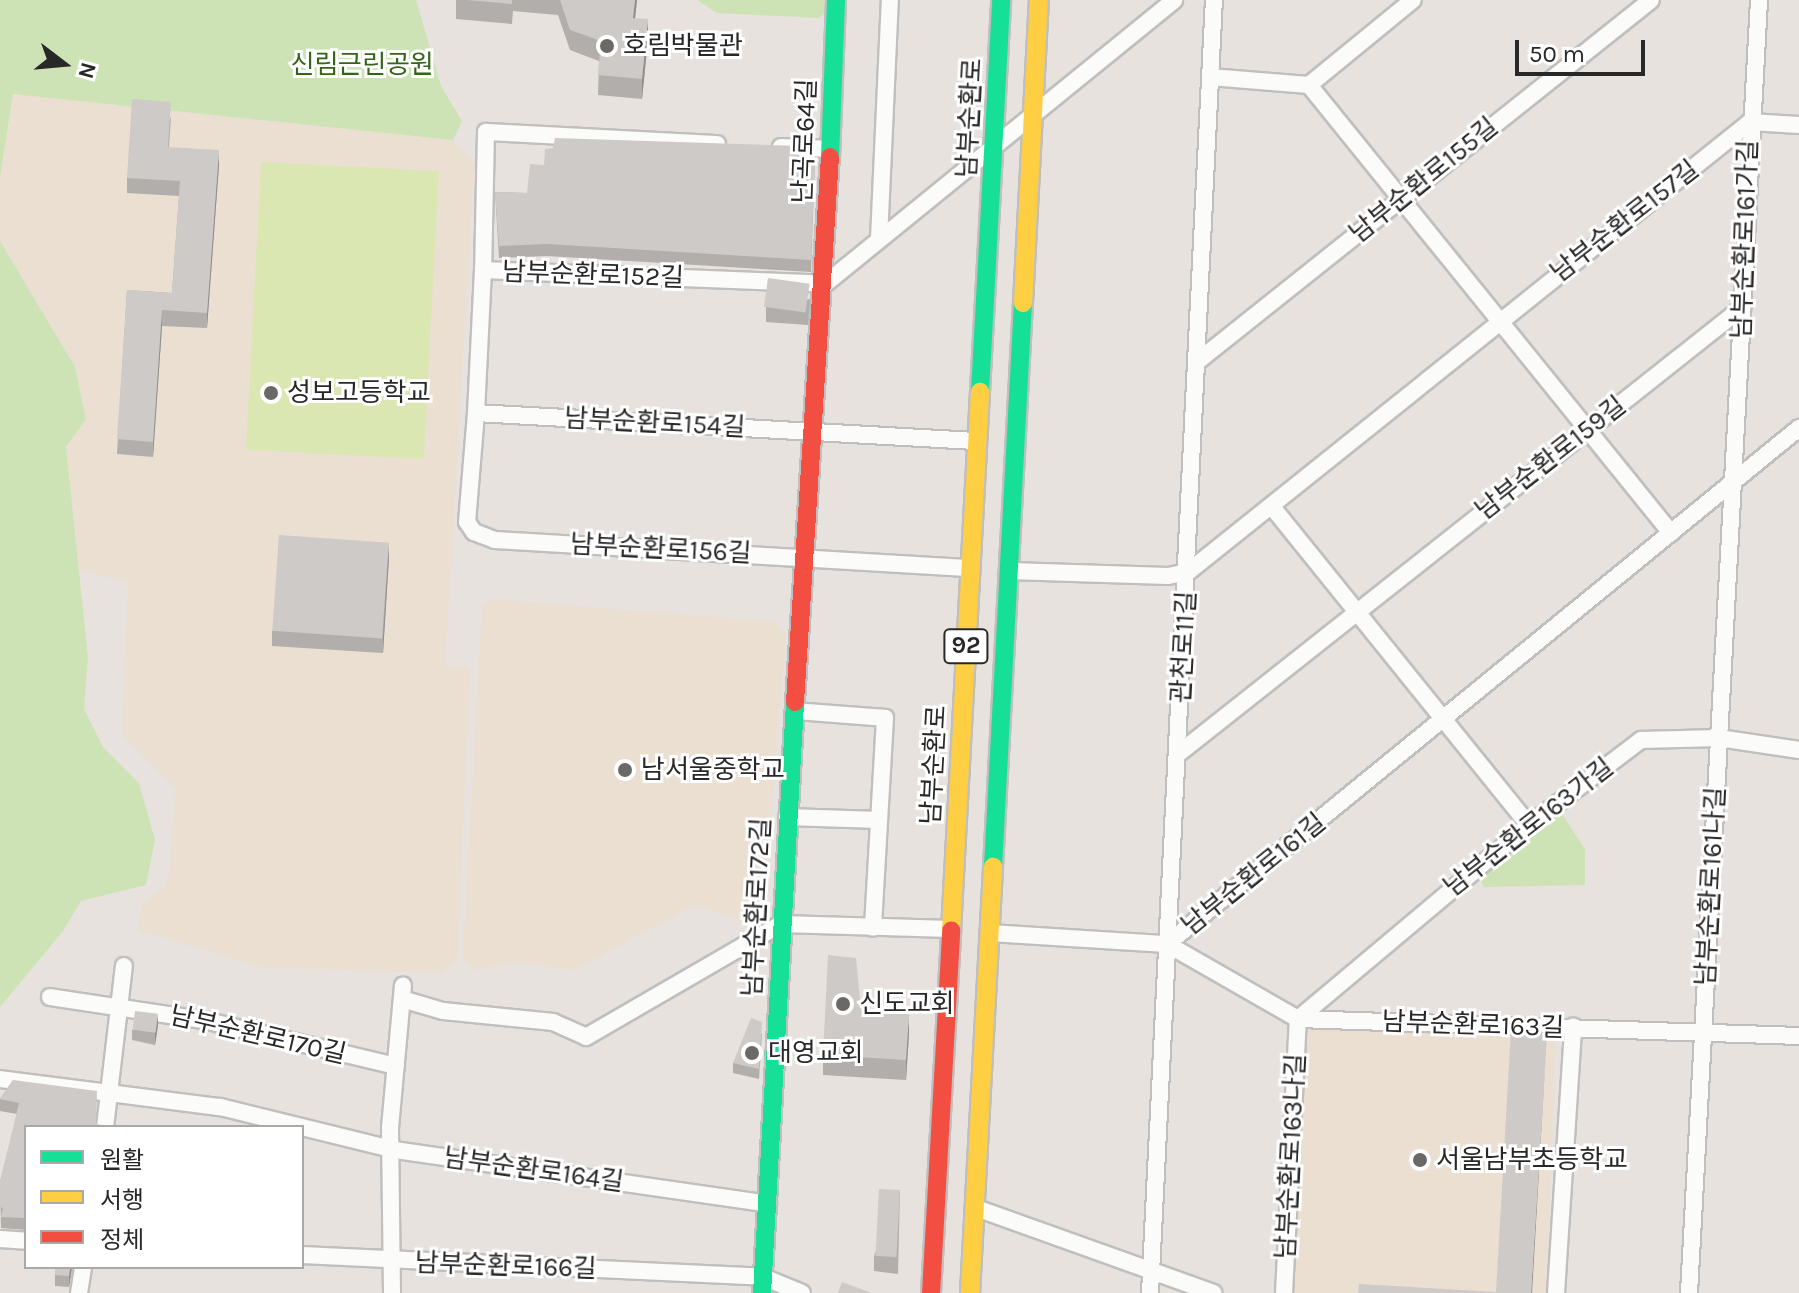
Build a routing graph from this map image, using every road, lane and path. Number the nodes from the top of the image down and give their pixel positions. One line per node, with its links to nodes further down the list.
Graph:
1 (836, 0): 18 (main road, 난곡로64길)
2 (890, 0): 20 (street)
3 (1001, 0): 16 (main road, 남부순환로 / 92)
4 (1039, 0): 12 (main road, 92)
5 (1174, 0): 12 (street)
6 (1214, 0): 10 (street, 관천로11길)
7 (1413, 0): 11 (street)
8 (1651, 0): 19 (street, 남부순환로155길)
9 (1759, 0): 13 (street, 남부순환로161가길)
10 (1210, 77): 11 (street); 25 (street, 관천로11길)
11 (1309, 85): 19 (street)
12 (1031, 116): 16 (street); 36 (main road, 92)
13 (1750, 122): 14 (street); 23 (street, 남부순환로161가길); 24 (street, 남부순환로157길)
14 (1799, 125)
15 (737, 145): 21 (street, 남부순환로152길)
16 (995, 145): 20 (street); 30 (main road, 남부순환로 / 92)
17 (768, 146): 18 (street)
18 (831, 149): 22 (main road, 난곡로64길)
19 (1400, 198): 24 (street); 25 (street, 남부순환로155길)
20 (879, 239): 22 (street)
21 (483, 270): 22 (street, 남부순환로152길); 26 (street)
22 (825, 284): 29 (main road, 남부순환로172길)
23 (1743, 307): 28 (street, 남부순환로159길); 31 (street, 남부순환로161가길)
24 (1499, 320): 28 (street); 32 (street, 남부순환로157길)
25 (1198, 361): 37 (street, 관천로11길)
26 (476, 413): 29 (street, 남부순환로154길); 34 (street, 남부순환로156길)
27 (1799, 428): 31 (street, 남부순환로161길)
28 (1588, 430): 33 (street); 38 (street, 남부순환로159길)
29 (814, 432): 30 (street, 남부순환로154길); 34 (main road, 남부순환로172길)
30 (976, 441): 35 (main road, 남부순환로 / 92)
31 (1733, 479): 33 (street, 남부순환로161길); 41 (street, 남부순환로161나길)
32 (1273, 508): 37 (street, 남부순환로157길); 38 (street)
33 (1671, 533): 40 (street, 남부순환로161길)
34 (805, 556): 35 (street, 남부순환로156길); 39 (main road, 남부순환로172길)
35 (971, 568): 49 (main road, 남부순환로 / 92)
36 (1010, 571): 37 (street); 50 (main road, 92)
37 (1188, 572): 43 (street, 관천로11길)
38 (1357, 608): 40 (street); 43 (street, 남부순환로159길)
39 (795, 711): 44 (main road, 남부순환로172길); 45 (street, 남부순환로)
40 (1441, 722): 46 (street); 51 (street, 남부순환로161길)
41 (1719, 738): 42 (street, 남부순환로163가길); 46 (street, 남부순환로163가길); 57 (street, 남부순환로161나길)
42 (1799, 750)
43 (1178, 754): 51 (street, 관천로11길)
44 (787, 817): 45 (street, 남부순환로); 47 (main road, 남부순환로172길)
45 (879, 820): 48 (street)
46 (1529, 825): 55 (street, 남부순환로163가길)
47 (781, 924): 48 (street); 59 (street); 66 (main road, 남부순환로172길)
48 (873, 928): 49 (street)
49 (951, 929): 78 (main road, 남부순환로 / 92)
50 (990, 933): 51 (street, 남부순환로161길); 67 (main road, 92)
51 (1167, 944): 55 (street, 남부순환로163길); 73 (street, 관천로11길)
52 (124, 966): 54 (street)
53 (50, 997): 54 (street, 남부순환로170길)
54 (120, 1006): 59 (street, 남부순환로170길); 61 (street)
55 (1298, 1019): 56 (street, 남부순환로163길); 82 (street, 남부순환로163나길)
56 (1573, 1027): 57 (street, 남부순환로163길); 83 (street)
57 (1703, 1031): 58 (street, 남부순환로163길); 84 (street, 남부순환로161나길)
58 (1799, 1036)
59 (396, 1066): 65 (street)
60 (0, 1079): 61 (street, 남부순환로164길)
61 (110, 1092): 62 (street); 63 (street, 남부순환로164길)
62 (105, 1125)
63 (293, 1125)
64 (304, 1128): 65 (street, 남부순환로164길)
65 (395, 1150): 66 (street, 남부순환로164길); 71 (street)
66 (768, 1204): 74 (main road, 남부순환로172길)
67 (976, 1208): 73 (street); 79 (main road, 92)
68 (0, 1239): 69 (street)
69 (24, 1241)
70 (304, 1255): 71 (street, 남부순환로166길)
71 (393, 1261): 74 (street, 남부순환로166길); 76 (street)
72 (83, 1269): 75 (street)
73 (1152, 1273): 80 (street, 관천로11길); 81 (street)
74 (763, 1285): 77 (street, 남부순환로166길)
75 (79, 1293)
76 (392, 1293)
77 (802, 1293)
78 (931, 1293)
79 (970, 1293)
80 (1150, 1293)
81 (1213, 1293)
82 (1284, 1293)
83 (1556, 1293)
84 (1689, 1293)

